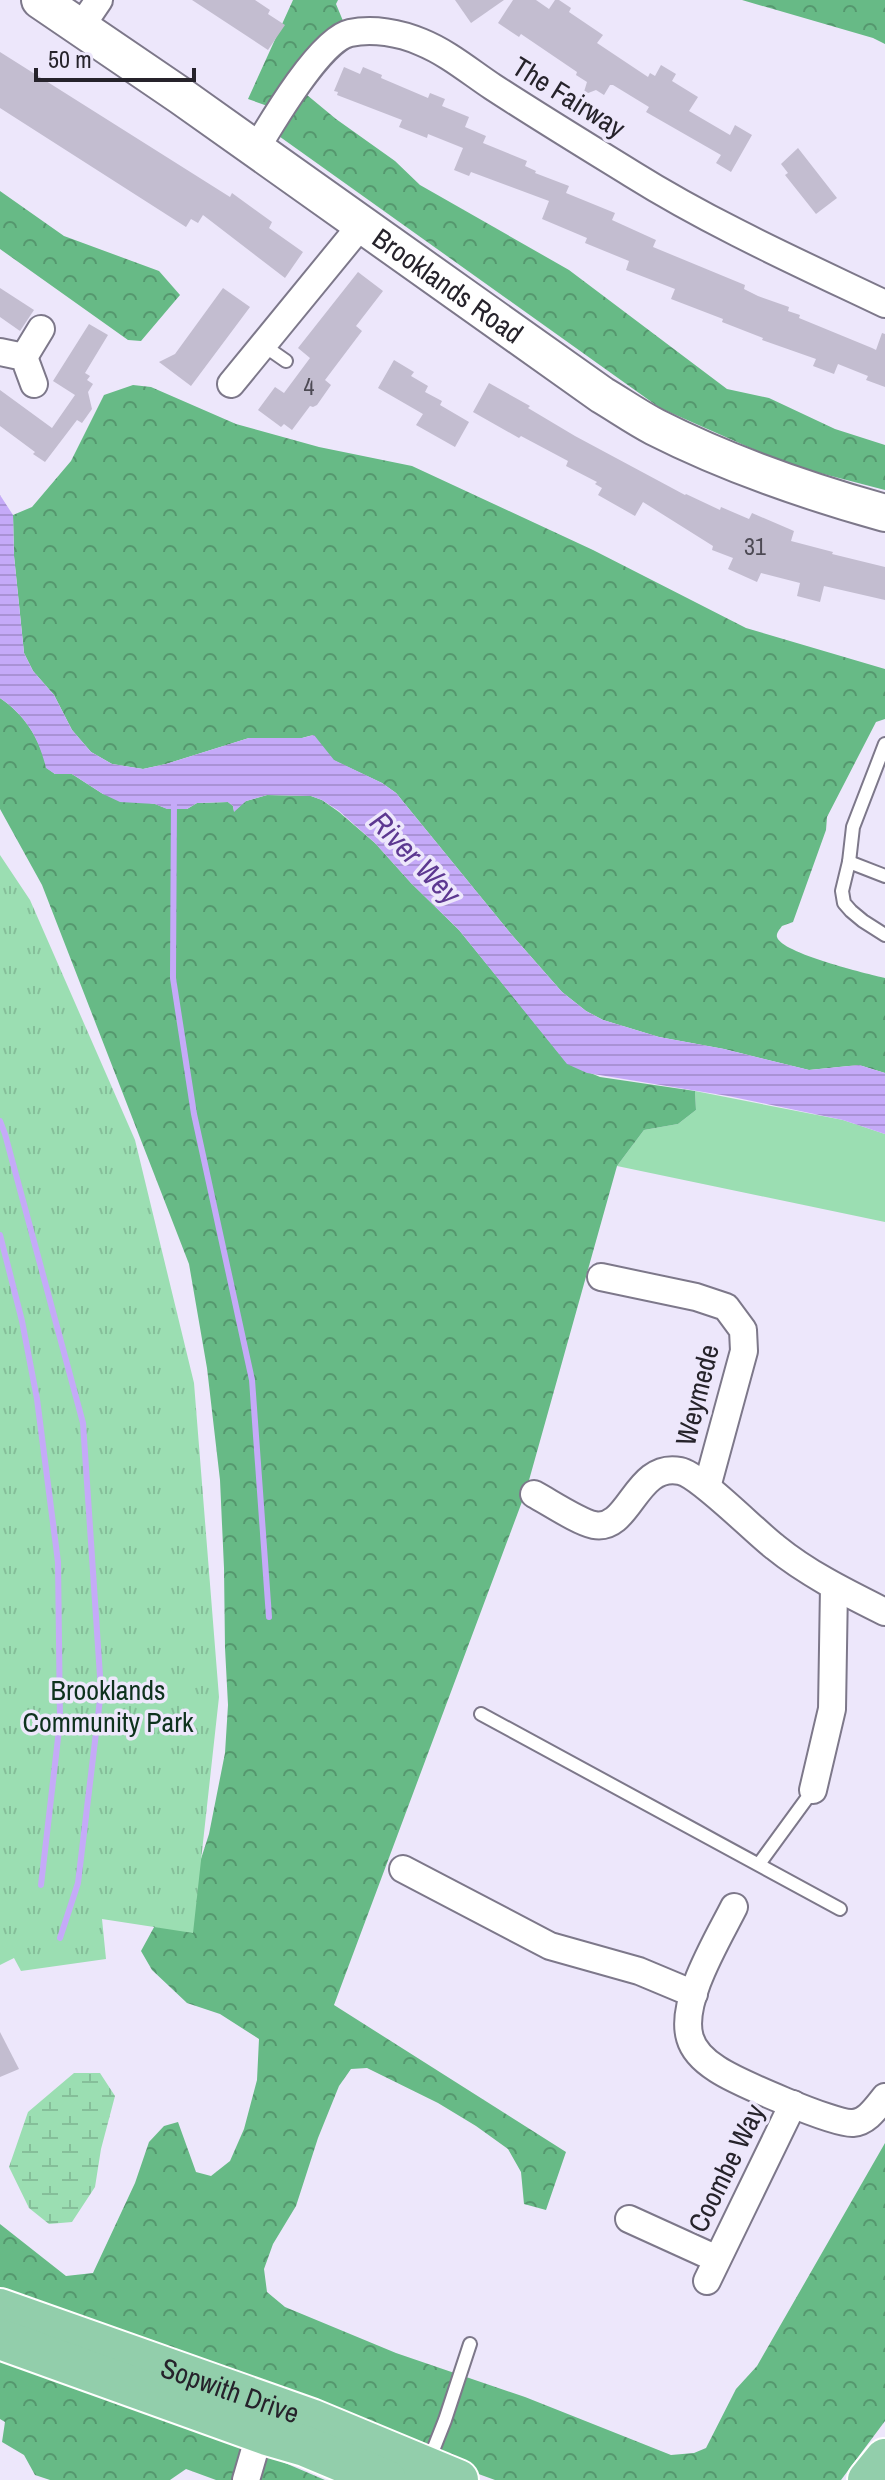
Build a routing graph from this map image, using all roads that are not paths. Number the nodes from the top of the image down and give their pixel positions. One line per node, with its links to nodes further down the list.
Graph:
1 (40, 0): 2 (main road, Brooklands Road)
2 (90, 14): 3 (main road, Brooklands Road)
3 (256, 149): 4 (main road, Brooklands Road); 5 (street, The Fairway)
4 (362, 224): 7 (street); 12 (main road, Brooklands Road)
5 (885, 304)
6 (41, 329): 8 (street)
7 (263, 345): 9 (lane); 11 (street)
8 (12, 354): 10 (street)
9 (286, 361)
10 (34, 384)
11 (231, 384)
12 (885, 513)
13 (885, 744): 14 (lane)
14 (849, 862): 15 (lane); 16 (lane)
15 (885, 876)
16 (885, 935)
17 (601, 1277): 18 (street, Weymede)
18 (707, 1487): 19 (street, Weymede); 20 (street, Weymede)
19 (534, 1494)
20 (834, 1587): 21 (street, Weymede); 23 (street)
21 (885, 1612)
22 (481, 1714): 24 (lane)
23 (813, 1790): 24 (lane)
24 (759, 1864): 27 (lane)
25 (403, 1869): 28 (street)
26 (734, 1907): 28 (street)
27 (840, 1909)
28 (694, 1994): 30 (street)
29 (885, 2097): 30 (street)
30 (793, 2104): 31 (street, Coombe Way)
31 (629, 2219)
32 (0, 2309): 37 (main road, Sopwith Drive)
33 (0, 2339): 35 (main road, Sopwith Drive)
34 (470, 2344): 37 (lane)
35 (260, 2432): 38 (street); 39 (main road, Sopwith Drive)
36 (885, 2459): 40 (main road)
37 (442, 2473)
38 (246, 2480)
39 (386, 2480)
40 (868, 2480)

